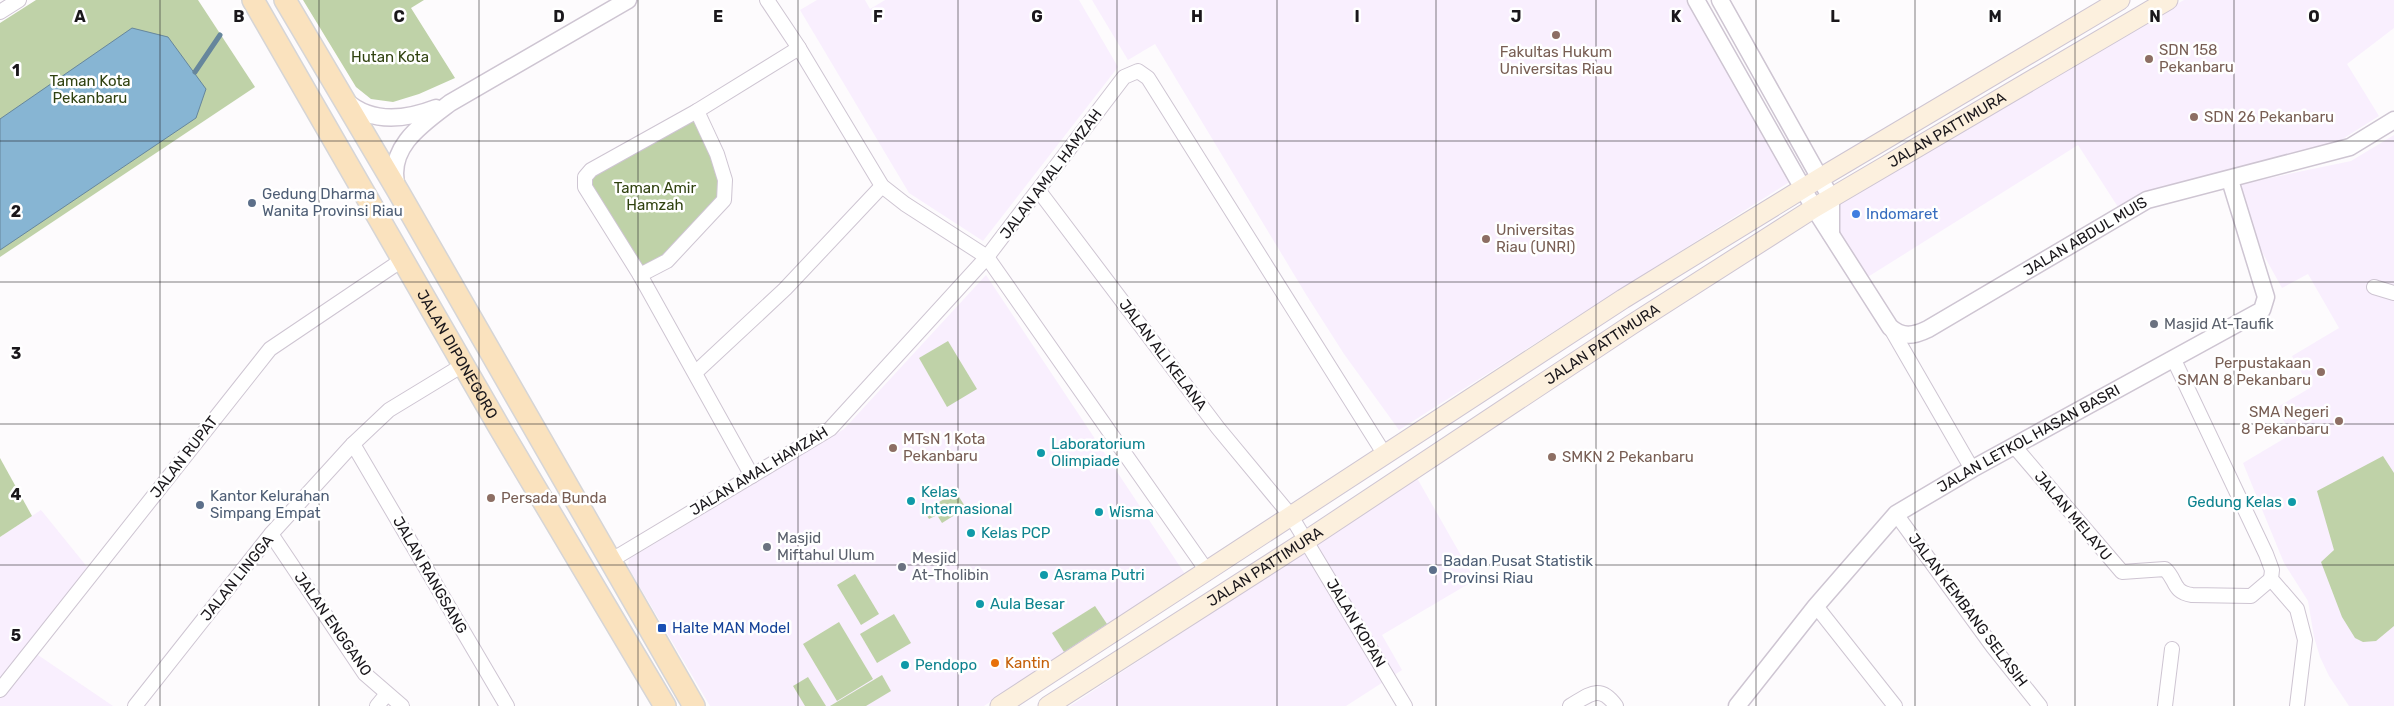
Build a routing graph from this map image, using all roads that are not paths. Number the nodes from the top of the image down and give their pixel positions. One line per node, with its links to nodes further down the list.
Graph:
1 (19, 0): 10 (street)
2 (253, 0): 28 (main road, JALAN DIPONEGORO)
3 (285, 0): 13 (main road, JALAN DIPONEGORO)
4 (628, 0): 14 (street)
5 (767, 0): 11 (street)
6 (1696, 0): 21 (street)
7 (1720, 0): 18 (street)
8 (2120, 0): 12 (main road, JALAN PATTIMURA)
9 (2168, 0): 15 (main road, JALAN PATTIMURA)
10 (0, 12)
11 (799, 48): 16 (street); 20 (street)
12 (1968, 91): 15 (main road); 18 (main road, JALAN PATTIMURA)
13 (343, 98): 14 (street); 22 (main road, JALAN DIPONEGORO)
14 (450, 103): 22 (street)
15 (1979, 110): 24 (main road, JALAN PATTIMURA)
16 (697, 111): 29 (street); 29 (street)
17 (2394, 120): 19 (street, JALAN ABDUL MUIS)
18 (1820, 178): 21 (main road, JALAN PATTIMURA); 24 (street)
19 (2230, 180): 32 (street, JALAN ABDUL MUIS); 33 (street, JALAN LETKOL HASAN BASRI)
20 (882, 186): 27 (street); 35 (street)
21 (1803, 189): 25 (street); 40 (main road, JALAN PATTIMURA)
22 (398, 191): 36 (main road, JALAN DIPONEGORO)
23 (1039, 191): 27 (street, JALAN AMAL HAMZAH); 40 (street, JALAN AMAL HAMZAH); 44 (street, JALAN ALI KELANA)
24 (1831, 198): 25 (main road, JALAN PATTIMURA); 26 (street)
25 (1814, 208): 26 (street); 46 (main road, JALAN PATTIMURA)
26 (1831, 234): 32 (street)
27 (987, 257): 42 (street, JALAN AMAL HAMZAH); 48 (street)
28 (402, 260): 34 (main road, JALAN DIPONEGORO); 52 (street, JALAN RUPAT)
29 (640, 275): 35 (street)
30 (2374, 287): 31 (street)
31 (2394, 293)
32 (1890, 326): 41 (street)
33 (2174, 360): 39 (street, JALAN LETKOL HASAN BASRI); 49 (street)
34 (463, 365): 37 (main road, JALAN DIPONEGORO); 38 (street, JALAN LINGGA)
35 (696, 372): 42 (street)
36 (522, 410): 37 (main road); 47 (main road, JALAN DIPONEGORO)
37 (498, 425): 58 (main road, JALAN DIPONEGORO)
38 (352, 444): 45 (street, JALAN LINGGA); 57 (street, JALAN RANGSANG)
39 (2014, 446): 41 (street, JALAN LETKOL HASAN BASRI); 49 (street, JALAN MELAYU)
40 (1385, 455): 44 (main road, JALAN PATTIMURA)
41 (1972, 469): 43 (street, JALAN LETKOL HASAN BASRI)
42 (752, 476): 47 (street, JALAN AMAL HAMZAH)
43 (1896, 514): 50 (street, JALAN LETKOL HASAN BASRI); 67 (street, JALAN KEMBANG SELASIH)
44 (1291, 516): 46 (street, JALAN ALI KELANA); 48 (main road, JALAN PATTIMURA)
45 (271, 534): 53 (street, JALAN ENGGANO); 54 (street, JALAN LINGGA)
46 (1307, 540): 61 (main road, JALAN PATTIMURA); 62 (street, JALAN KOPAN)
47 (610, 561): 59 (main road, JALAN DIPONEGORO)
48 (1207, 571): 60 (main road, JALAN PATTIMURA)
49 (2271, 579): 69 (street)
50 (1816, 606): 65 (street, JALAN LETKOL HASAN BASRI); 66 (street)
51 (2172, 649): 68 (street)
52 (0, 690)
53 (386, 694): 55 (street); 56 (street, JALAN ENGGANO)
54 (135, 706)
55 (377, 706)
56 (402, 706)
57 (507, 706)
58 (666, 706)
59 (694, 706)
60 (1000, 706)
61 (1048, 706)
62 (1405, 706)
63 (1570, 706): 64 (street)
64 (1616, 706)
65 (1737, 706)
66 (1895, 706)
67 (2040, 706)
68 (2165, 706)
69 (2297, 706)

